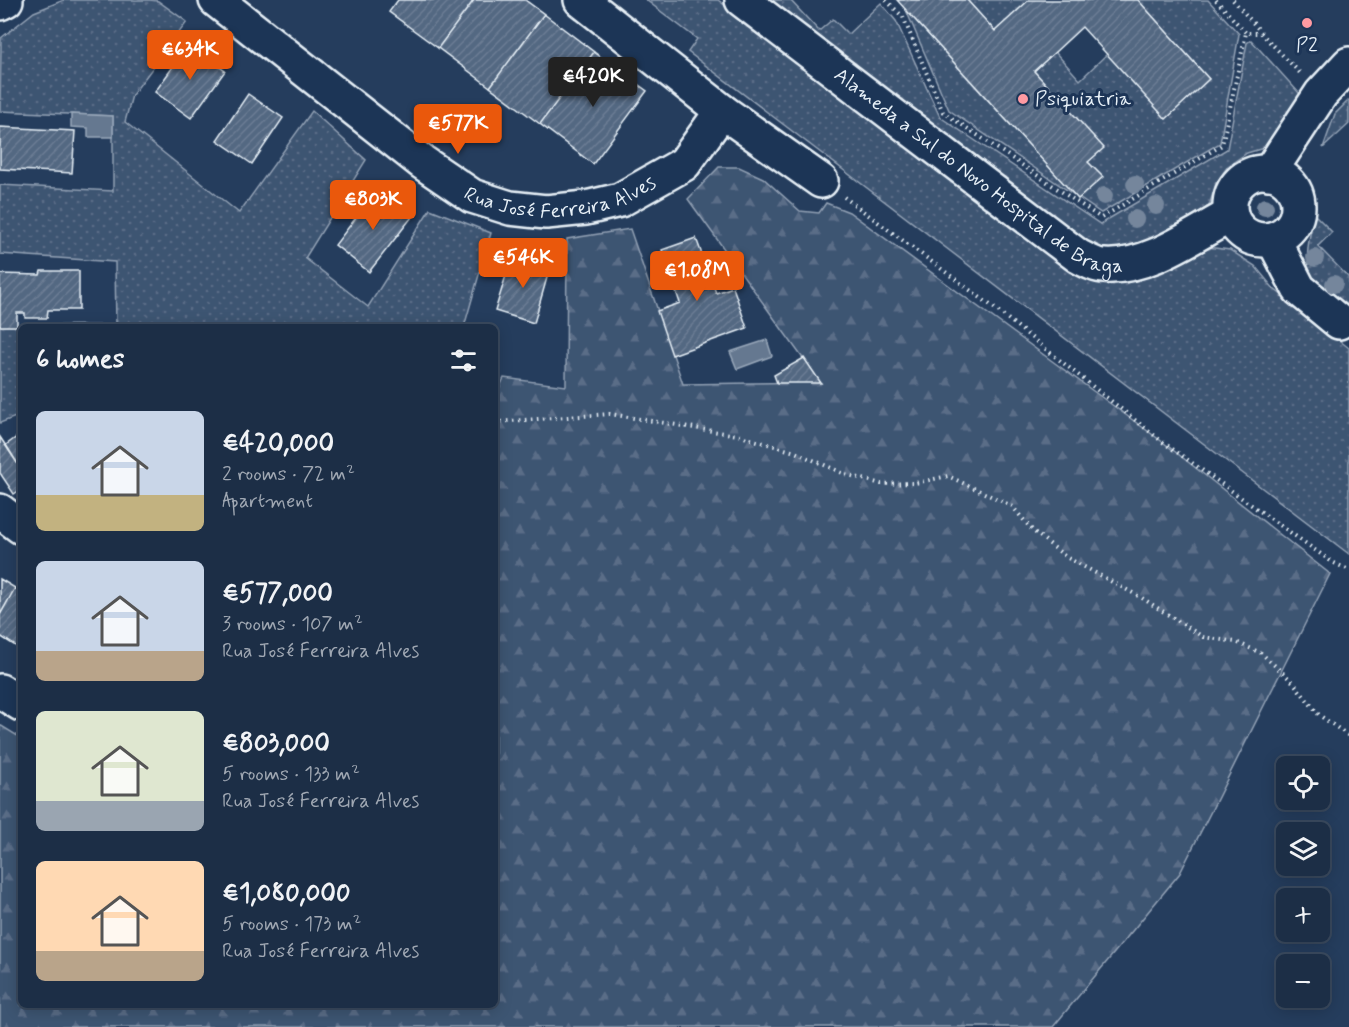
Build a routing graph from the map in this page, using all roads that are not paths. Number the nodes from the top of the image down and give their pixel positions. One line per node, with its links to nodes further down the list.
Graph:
1 (6, 0): 5 (street)
2 (216, 0): 7 (street, Rua José Ferreira Alves)
3 (581, 0): 7 (street)
4 (742, 0): 10 (street, Alameda a Sul do Novo Hospital de Braga)
5 (0, 3)
6 (1349, 64): 8 (street)
7 (722, 111): 9 (street)
8 (1269, 173): 10 (street); 11 (street)
9 (821, 180)
10 (1231, 214): 11 (street)
11 (1273, 239): 12 (street)
12 (1339, 322)
13 (0, 511): 14 (street)
14 (18, 525)
15 (0, 691): 16 (street)
16 (18, 702)

